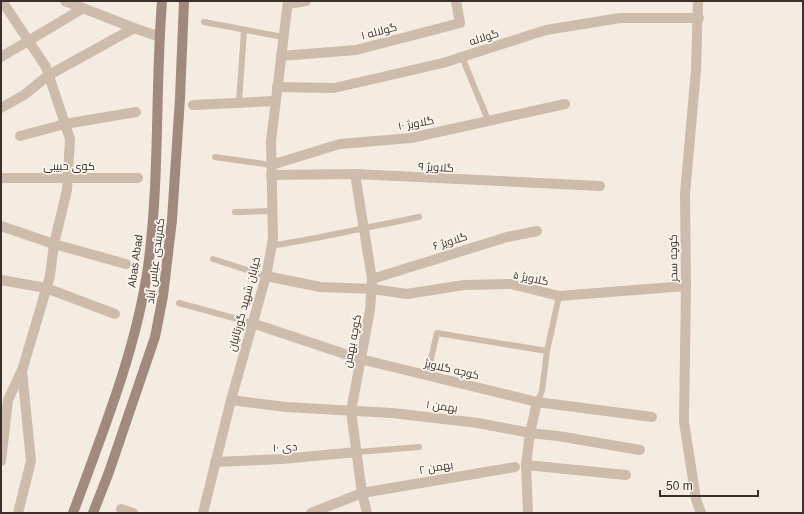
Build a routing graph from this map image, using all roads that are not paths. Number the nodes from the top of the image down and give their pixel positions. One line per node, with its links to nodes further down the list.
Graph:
1 (2, 1): 16 (street)
2 (65, 1): 9 (street)
3 (162, 1): 14 (main road, Abas Abad)
4 (184, 1): 78 (main road, کمربندی عباس آباد)
5 (306, 1): 8 (street)
6 (456, 1): 17 (street, گولاله ۱)
7 (698, 1): 10 (street, کوچه سحر)
8 (288, 2): 15 (street, خیابان شهید گورتانیان)
9 (82, 9): 12 (street); 16 (street)
10 (699, 18): 19 (street, گولاله); 51 (street, کوچه سحر)
11 (204, 22): 13 (lane)
12 (134, 28): 14 (street); 20 (street)
13 (244, 31): 15 (lane); 23 (lane)
14 (160, 37): 77 (main road, Abas Abad)
15 (283, 37): 17 (street, خیابان شهید گورتانیان)
16 (27, 41): 18 (street); 20 (street)
17 (281, 56): 21 (street, خیابان شهید گورتانیان)
18 (1, 57)
19 (462, 57): 21 (street, گولاله); 28 (lane)
20 (49, 75): 26 (street); 29 (street)
21 (277, 87): 22 (street, خیابان شهید گورتانیان)
22 (275, 101): 23 (street); 32 (street, خیابان شهید گورتانیان)
23 (239, 102): 25 (street)
24 (565, 104): 28 (street, گلاویژ ۱۰)
25 (193, 105)
26 (1, 108)
27 (136, 112): 29 (street)
28 (488, 120): 32 (street, گلاویژ ۱۰)
29 (65, 124): 30 (street); 34 (street)
30 (20, 136)
31 (215, 157): 32 (lane)
32 (271, 170): 33 (street, گلاویژ ۹); 38 (street, خیابان شهید گورتانیان)
33 (355, 174): 37 (street, گلاویژ ۹); 42 (street, کوچه بهمن)
34 (68, 177): 35 (street, کوی حبیبی); 36 (street, کوی حبیبی); 44 (street)
35 (1, 178)
36 (138, 178)
37 (600, 186)
38 (272, 211): 39 (lane); 45 (street, خیابان شهید گورتانیان)
39 (235, 212)
40 (419, 217): 42 (lane)
41 (1, 226): 44 (street)
42 (364, 229): 45 (lane); 50 (street, کوچه بهمن)
43 (537, 231): 50 (street, گلاویژ ۶)
44 (54, 244): 47 (street); 52 (street)
45 (271, 246): 48 (street, خیابان شهید گورتانیان)
46 (213, 259): 48 (lane)
47 (126, 264)
48 (266, 276): 50 (street); 56 (street, خیابان شهید گورتانیان)
49 (1, 280): 52 (street)
50 (372, 284): 53 (street, گلاویژ ۵); 58 (street, کوچه بهمن)
51 (686, 286): 53 (street, گلاویژ ۵); 84 (street, کوچه سحر)
52 (46, 288): 55 (street); 59 (street)
53 (559, 296): 57 (lane)
54 (179, 303): 56 (lane)
55 (115, 314)
56 (252, 323): 58 (street, کوچه گلاویژ); 61 (street, خیابان شهید گورتانیان)
57 (547, 352): 60 (lane); 62 (lane)
58 (360, 359): 60 (street, کوچه گلاویژ); 63 (street, کوچه بهمن)
59 (22, 372): 69 (street); 76 (street)
60 (428, 376): 62 (street, کوچه گلاویژ)
61 (231, 400): 63 (street, بهمن ۱); 70 (street, خیابان شهید گورتانیان)
62 (537, 402): 64 (street, کوچه گلاویژ); 65 (street)
63 (351, 411): 65 (street, بهمن ۱); 68 (street, کوچه بهمن)
64 (652, 417)
65 (530, 433): 67 (street, بهمن ۱); 71 (street)
66 (419, 447): 68 (lane)
67 (640, 450)
68 (357, 452): 70 (street, دی ۱۰); 74 (street, کوچه بهمن)
69 (1, 461)
70 (215, 462): 80 (street, خیابان شهید گورتانیان)
71 (526, 466): 73 (street); 83 (street)
72 (515, 467): 74 (street, بهمن ۲)
73 (626, 476)
74 (362, 493): 81 (street, بهمن ۲); 82 (street, کوچه بهمن)
75 (121, 509): 79 (street)
76 (18, 513)
77 (73, 513)
78 (93, 513)
79 (133, 513)
80 (203, 513)
81 (311, 513)
82 (367, 513)
83 (528, 513)
84 (701, 513)

